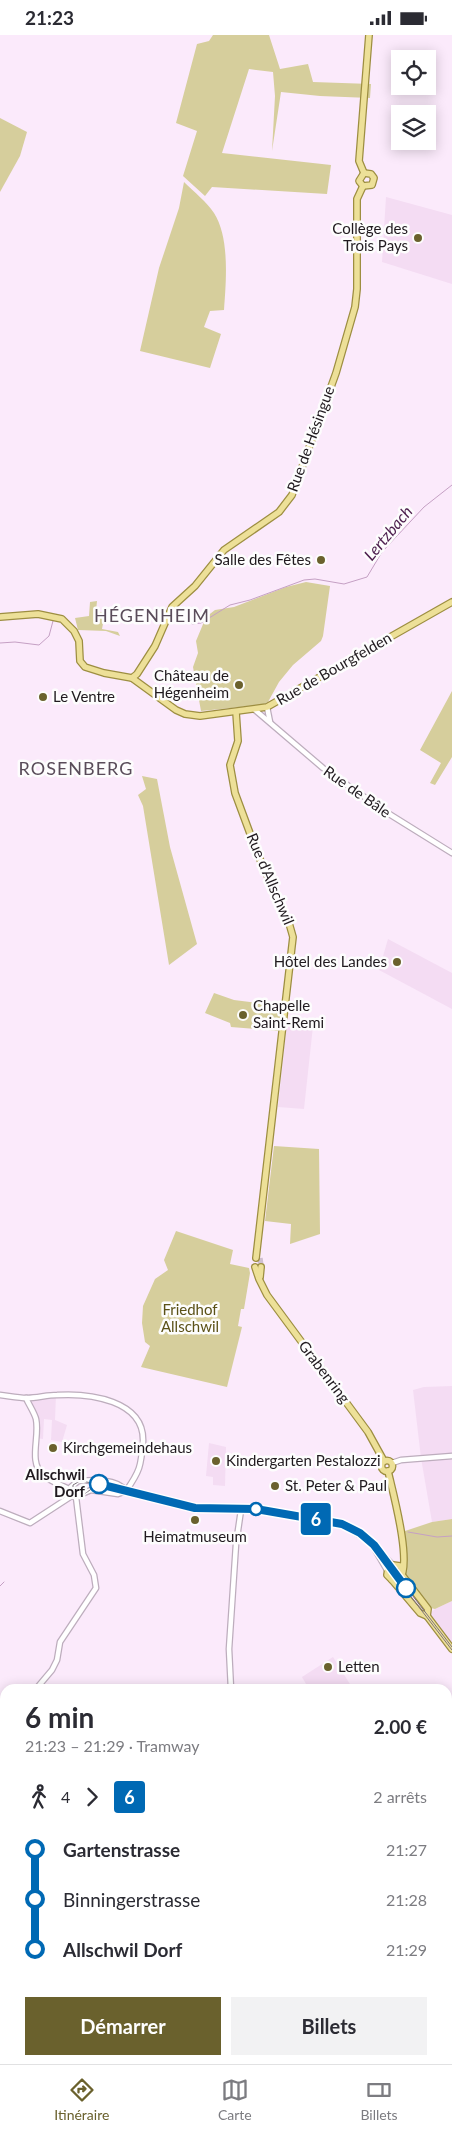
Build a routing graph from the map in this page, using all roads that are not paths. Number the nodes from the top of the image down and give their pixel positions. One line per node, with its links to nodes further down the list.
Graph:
1 (369, 35): 2 (main road)
2 (364, 173): 3 (main road); 3 (main road)
3 (363, 187): 6 (main road, Rue de Hésingue)
4 (452, 602): 7 (main road, Rue de Bourgfelden)
5 (0, 617): 6 (main road)
6 (132, 678): 9 (main road, Rue de Bourgfelden)
7 (267, 707): 8 (main road, Rue de Bourgfelden); 10 (street)
8 (255, 710): 9 (main road, Rue de Bourgfelden); 10 (street, Rue de Bâle)
9 (236, 712): 12 (main road, Rue d'Allschwil)
10 (270, 722): 11 (street, Rue de Bâle)
11 (452, 853)
12 (258, 1256)
13 (258, 1267): 17 (main road, Grabenring)
14 (0, 1395): 15 (street)
15 (26, 1398): 20 (street); 21 (street)
16 (452, 1456): 18 (street)
17 (384, 1461): 18 (main road); 19 (main road)
18 (392, 1463): 19 (main road)
19 (388, 1471): 26 (main road)
20 (71, 1489): 21 (street); 22 (street)
21 (126, 1491): 22 (street); 23 (street)
22 (74, 1496): 24 (street); 33 (street)
23 (241, 1510): 25 (street); 34 (street)
24 (0, 1511)
25 (373, 1546): 27 (street); 28 (street)
26 (403, 1553): 27 (main road); 29 (main road)
27 (394, 1565): 28 (main road); 29 (main road)
28 (387, 1571): 30 (main road)
29 (402, 1573): 30 (main road); 31 (main road)
30 (392, 1580): 31 (main road)
31 (427, 1616): 32 (main road)
32 (452, 1649)
33 (40, 1684)
34 (231, 1684)

